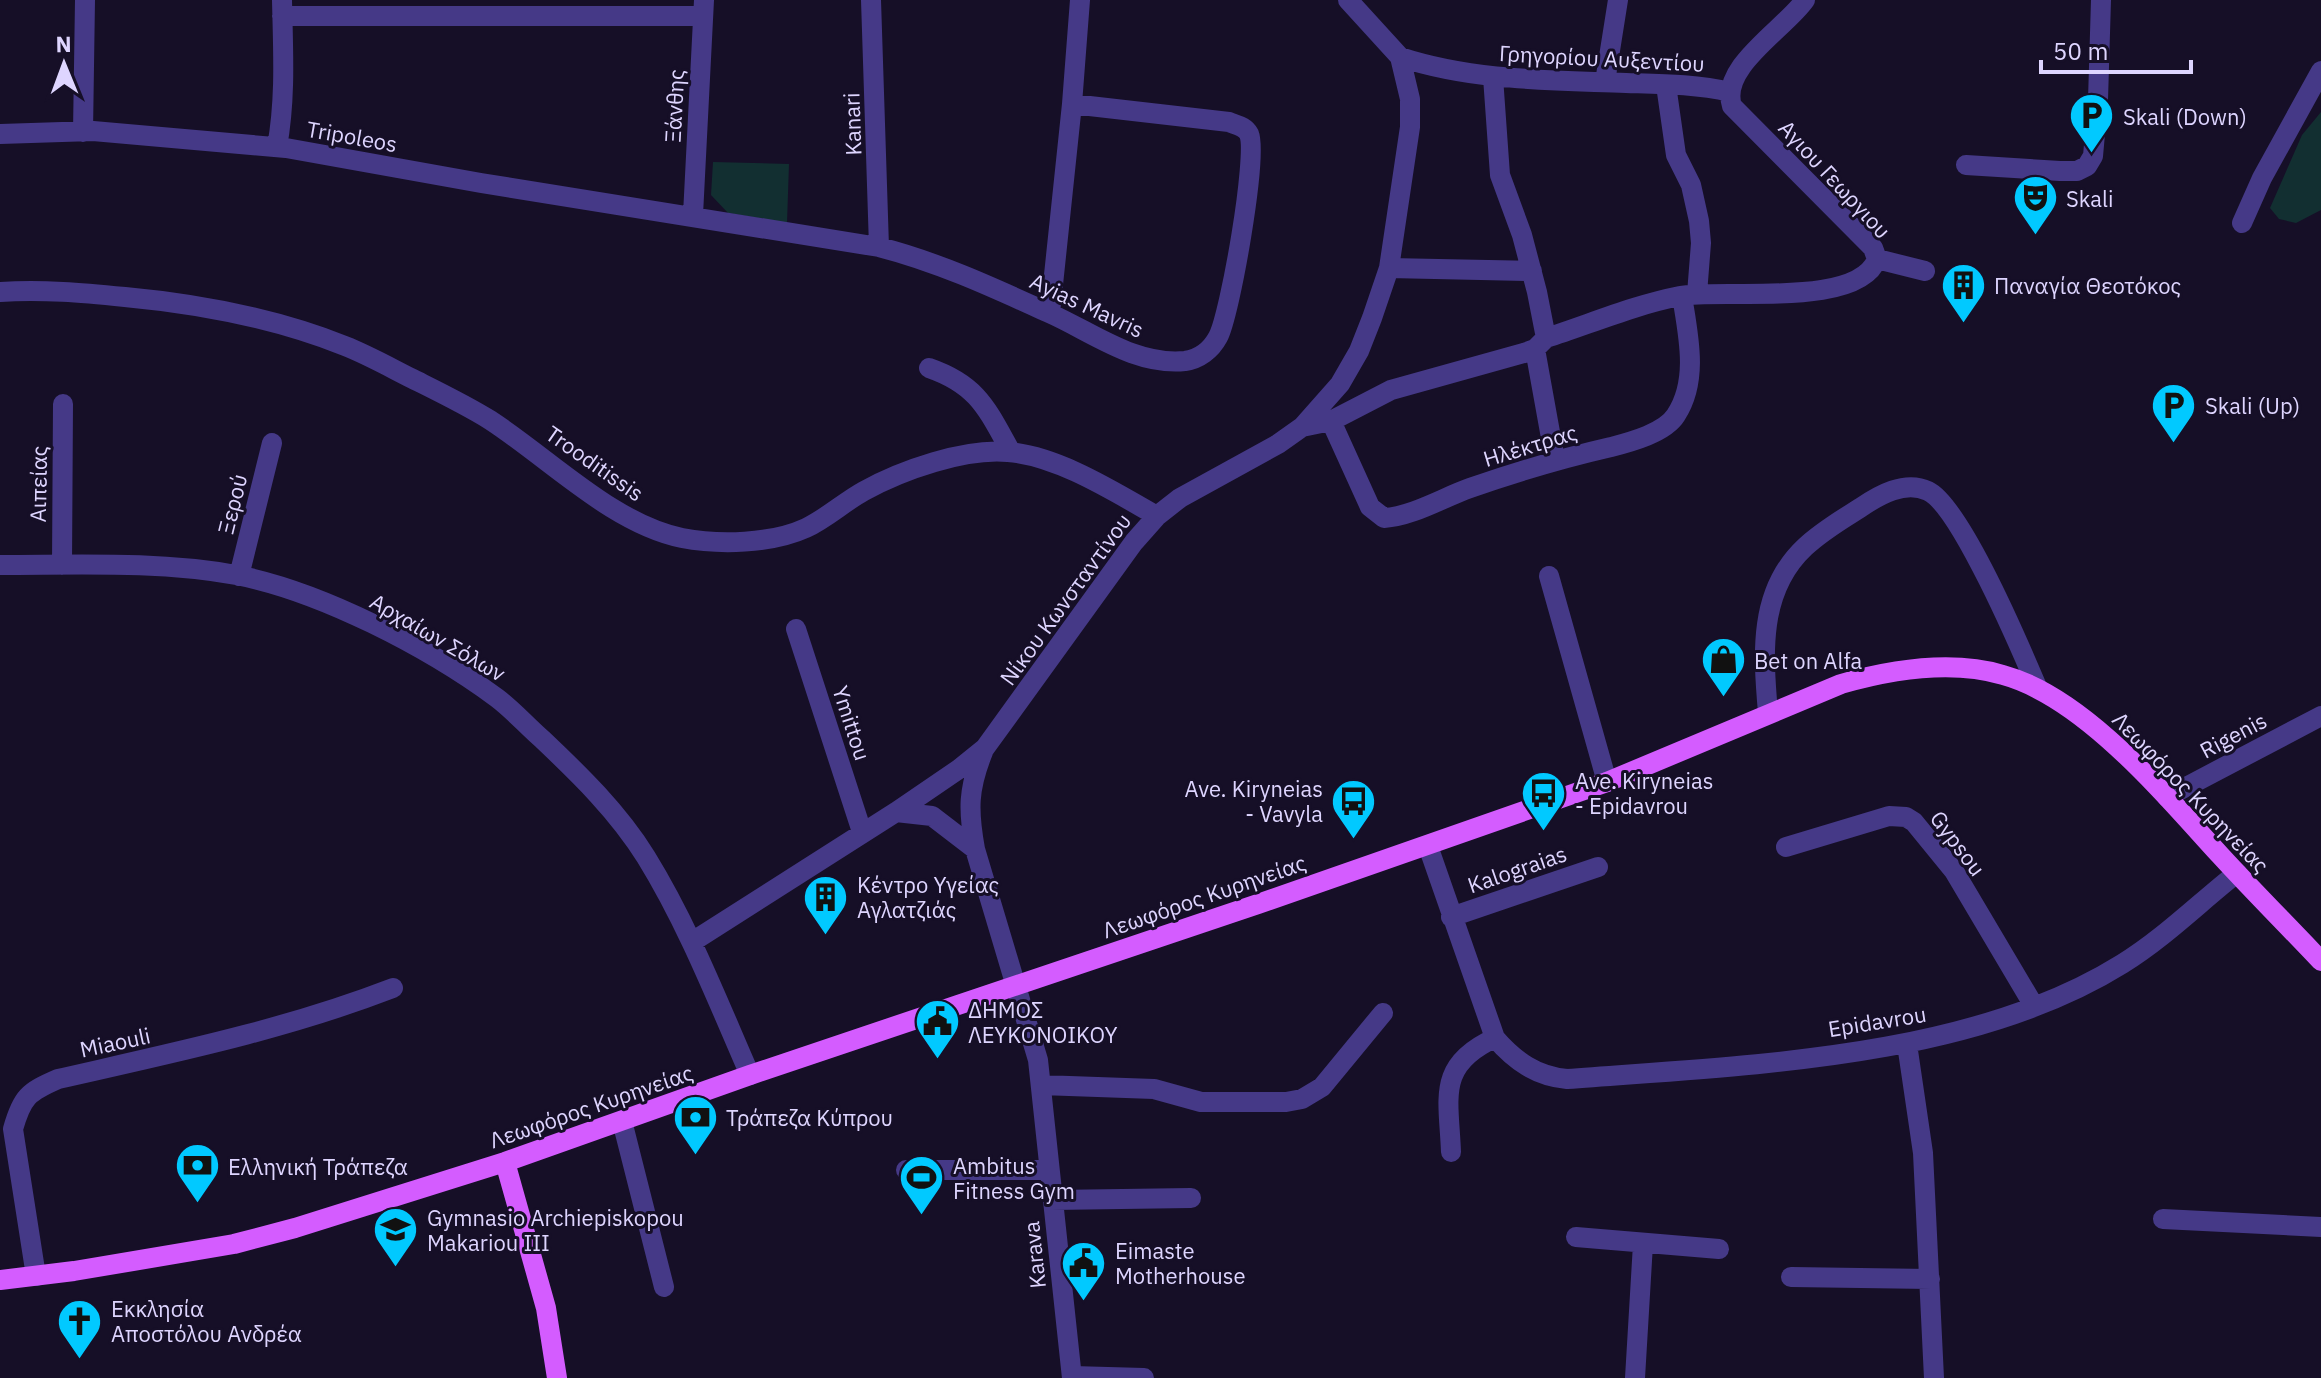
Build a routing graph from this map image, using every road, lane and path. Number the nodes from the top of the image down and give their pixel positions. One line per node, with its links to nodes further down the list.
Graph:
1 (85, 0): 17 (street)
2 (871, 0): 23 (street, Kanari)
3 (1080, 0): 16 (street)
4 (1348, 0): 10 (street)
5 (1618, 0): 13 (street)
6 (1805, 0): 15 (street, Γρηγορίου Αυξεντίου)
7 (2101, 0): 20 (street)
8 (282, 8): 9 (street); 19 (street)
9 (704, 8): 21 (street, Ξάνθης)
10 (1400, 57): 12 (street, Γρηγορίου Αυξεντίου); 25 (street)
11 (2321, 71): 22 (street)
12 (1493, 77): 13 (street, Γρηγορίου Αυξεντίου); 26 (street)
13 (1605, 82): 14 (street, Γρηγορίου Αυξεντίου)
14 (1666, 85): 15 (street, Γρηγορίου Αυξεντίου); 29 (street, Ηλέκτρας)
15 (1730, 92): 24 (street, Αγιου Γεωργιου)
16 (1072, 104): 30 (street); 30 (street, Ayias Mavris)
17 (83, 132): 18 (street, Tripoleos); 19 (street, Tripoleos)
18 (0, 134)
19 (277, 147): 21 (street, Tripoleos)
20 (1966, 165)
21 (693, 215): 23 (street, Ayias Mavris)
22 (2242, 223)
23 (879, 247): 30 (street, Ayias Mavris)
24 (1877, 259): 27 (street, Αγιου Γεωργιου); 29 (street, Νίκου Κωνσταντίνου)
25 (1389, 268): 26 (street); 35 (street)
26 (1532, 271): 31 (street)
27 (1925, 271)
28 (0, 292): 37 (street, Trooditissis)
29 (1690, 295): 31 (street, Νίκου Κωνσταντίνου); 38 (street, Ηλέκτρας)
30 (1050, 313)
31 (1540, 343): 34 (street, Νίκου Κωνσταντίνου); 38 (street)
32 (929, 368): 37 (street)
33 (63, 404): 41 (street, Αιπείας)
34 (1331, 421): 35 (street, Νίκου Κωνσταντίνου); 38 (street, Ηλέκτρας)
35 (1302, 427): 39 (street, Νίκου Κωνσταντίνου)
36 (272, 443): 42 (street, Ξερού)
37 (1011, 452): 39 (street, Trooditissis)
38 (1555, 460)
39 (1157, 516): 48 (street, Νίκου Κωνσταντίνου)
40 (0, 565): 41 (street, Αρχαίων Σόλων)
41 (62, 565): 42 (street, Αρχαίων Σόλων)
42 (239, 576): 59 (street, Αρχαίων Σόλων)
43 (1549, 576): 49 (street)
44 (796, 629): 52 (street, Ymittou)
45 (2037, 687): 46 (main road, Λεωφόρος Κυρηνείας); 46 (street); 50 (main road, Λεωφόρος Κυρηνείας)
46 (1768, 713): 49 (main road, Λεωφόρος Κυρηνείας)
47 (2321, 716): 50 (street, Rigenis)
48 (985, 748): 51 (street, Νίκου Κωνσταντίνου); 55 (street, Karava)
49 (1607, 782): 53 (main road, Λεωφόρος Κυρηνείας)
50 (2167, 797): 57 (main road, Λεωφόρος Κυρηνείας)
51 (896, 812): 52 (street, Νίκου Κωνσταντίνου); 55 (street)
52 (862, 832): 59 (street, Νίκου Κωνσταντίνου)
53 (1428, 846): 58 (street); 61 (main road, Λεωφόρος Κυρηνείας)
54 (1786, 847): 63 (street, Gypsou)
55 (975, 849): 61 (street, Karava)
56 (1598, 867): 58 (street, Kalograias)
57 (2237, 873): 60 (main road, Λεωφόρος Κυρηνείας); 63 (street, Epidavrou)
58 (1451, 917): 65 (street)
59 (692, 942): 67 (street, Αρχαίων Σόλων)
60 (2321, 961)
61 (1016, 985): 67 (main road, Λεωφόρος Κυρηνείας); 68 (street, Karava)
62 (393, 988): 81 (street, Miaouli)
63 (2034, 1006): 66 (street, Epidavrou)
64 (1383, 1013): 68 (street)
65 (1495, 1038): 66 (street, Epidavrou); 70 (street)
66 (1907, 1044): 83 (street)
67 (750, 1075): 69 (main road, Λεωφόρος Κυρηνείας)
68 (1041, 1085): 73 (street, Karava)
69 (622, 1121): 71 (main road, Λεωφόρος Κυρηνείας); 85 (street)
70 (1451, 1152)
71 (505, 1162): 81 (main road, Λεωφόρος Κυρηνείας); 87 (main road)
72 (906, 1170): 73 (street)
73 (1049, 1170): 75 (street, Karava)
74 (1191, 1198): 75 (street)
75 (1053, 1200): 86 (street, Karava)
76 (2163, 1219): 77 (street)
77 (2321, 1227)
78 (1576, 1237): 79 (street)
79 (1643, 1244): 80 (street); 89 (street)
80 (1719, 1249)
81 (36, 1276): 84 (main road, Λεωφόρος Κυρηνείας)
82 (1791, 1277): 83 (street)
83 (1930, 1279): 90 (street)
84 (0, 1280)
85 (664, 1287)
86 (1072, 1377): 88 (street)
87 (557, 1378)
88 (1144, 1378)
89 (1635, 1378)
90 (1934, 1378)

